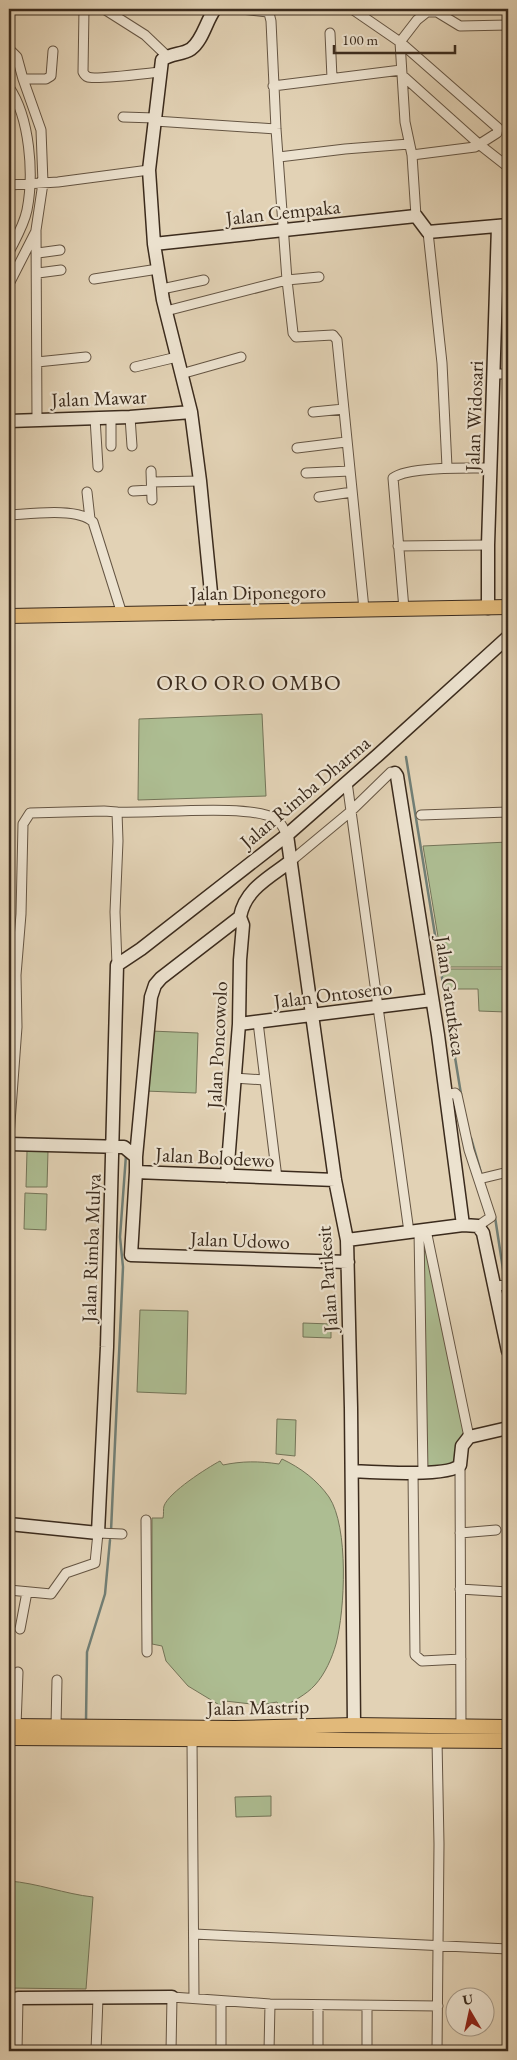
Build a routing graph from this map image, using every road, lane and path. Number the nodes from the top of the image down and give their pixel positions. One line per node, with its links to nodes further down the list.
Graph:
1 (84, 9): 14 (street)
2 (104, 9): 13 (street)
3 (215, 9): 13 (street)
4 (242, 9): 6 (street)
5 (352, 9): 10 (street)
6 (268, 10): 18 (street)
7 (429, 10): 8 (street); 10 (street)
8 (508, 25)
9 (330, 33): 16 (street)
10 (400, 42): 15 (street); 24 (street)
11 (10, 50): 17 (street)
12 (53, 51): 17 (street)
13 (167, 56): 14 (street)
14 (160, 72): 21 (street)
15 (401, 72): 16 (street); 23 (street); 24 (street)
16 (332, 78): 18 (street)
17 (23, 79): 29 (street)
18 (274, 86): 22 (street)
19 (9, 87): 30 (street)
20 (123, 117): 21 (street)
21 (155, 119): 22 (street); 28 (street)
22 (276, 129): 26 (street)
23 (409, 144): 25 (street); 26 (street)
24 (480, 145): 25 (street); 27 (street)
25 (412, 155): 32 (street)
26 (279, 157): 35 (street)
27 (508, 167)
28 (149, 170): 29 (street); 37 (street)
29 (43, 183): 30 (street); 34 (street)
30 (31, 184): 31 (street); 39 (street)
31 (9, 185)
32 (416, 216): 35 (street, Jalan Cempaka); 36 (street)
33 (503, 226): 36 (street); 57 (street, Jalan Widosari)
34 (36, 230): 40 (street); 48 (street)
35 (284, 231): 37 (street, Jalan Cempaka); 47 (street)
36 (428, 232): 72 (street)
37 (154, 244): 41 (street)
38 (60, 250): 40 (street)
39 (9, 252)
40 (38, 253): 43 (street)
41 (158, 268): 45 (street); 49 (street)
42 (61, 270): 43 (street)
43 (38, 273): 54 (street)
44 (319, 277): 47 (street)
45 (94, 279)
46 (204, 280): 49 (street)
47 (287, 280): 50 (street); 59 (street)
48 (9, 284)
49 (162, 289): 50 (street)
50 (166, 311): 52 (street)
51 (86, 357): 54 (street)
52 (177, 357): 55 (street); 56 (street)
53 (241, 357): 56 (street)
54 (37, 362): 65 (street)
55 (135, 367)
56 (181, 374): 60 (street)
57 (494, 374): 58 (street); 73 (street, Jalan Widosari)
58 (508, 374)
59 (344, 409): 61 (street); 67 (street)
60 (191, 412): 63 (street, Jalan Mawar); 77 (street)
61 (313, 412)
62 (111, 417): 63 (street, Jalan Mawar); 64 (street, Jalan Mawar); 68 (street)
63 (130, 417): 69 (street)
64 (96, 418): 65 (street, Jalan Mawar); 71 (street)
65 (36, 420): 66 (street, Jalan Mawar)
66 (9, 421)
67 (346, 442): 70 (street); 75 (street)
68 (111, 446)
69 (132, 446)
70 (297, 448)
71 (98, 467)
72 (447, 467): 73 (street); 87 (street)
73 (490, 468): 86 (street, Jalan Widosari)
74 (151, 471): 78 (street)
75 (350, 471): 76 (street); 81 (street)
76 (306, 473)
77 (200, 480): 78 (street); 92 (street)
78 (152, 486): 79 (street); 83 (street)
79 (133, 491)
80 (87, 492): 85 (street)
81 (352, 492): 82 (street); 90 (street)
82 (318, 497)
83 (152, 500)
84 (9, 515): 85 (street)
85 (90, 519): 93 (street)
86 (488, 545): 87 (street); 89 (street, Jalan Widosari)
87 (398, 546): 91 (street)
88 (508, 607): 89 (main road, Jalan Diponegoro)
89 (488, 608): 91 (main road, Jalan Diponegoro)
90 (364, 609): 91 (main road, Jalan Diponegoro); 92 (main road, Jalan Diponegoro)
91 (404, 609)
92 (212, 613): 93 (main road, Jalan Diponegoro)
93 (122, 614): 94 (main road, Jalan Diponegoro)
94 (9, 616)
95 (508, 637): 97 (street, Jalan Rimba Dharma)
96 (395, 773): 99 (street); 106 (street, Jalan Gatutkaca)
97 (347, 782): 99 (street); 102 (street, Jalan Rimba Dharma)
98 (117, 812): 102 (street); 105 (street); 114 (street)
99 (350, 812): 103 (street); 107 (street)
100 (508, 812): 101 (street)
101 (421, 815)
102 (287, 835): 103 (street, Jalan Parikesit); 105 (street, Jalan Rimba Dharma)
103 (291, 862): 104 (street); 108 (street, Jalan Parikesit)
104 (240, 917): 110 (street, Jalan Poncowolo); 117 (street)
105 (117, 964): 116 (street, Jalan Rimba Mulya)
106 (432, 1000): 107 (street, Jalan Ontoseno); 113 (street, Jalan Gatutkaca)
107 (379, 1007): 108 (street, Jalan Ontoseno); 126 (street)
108 (312, 1016): 109 (street, Jalan Ontoseno); 123 (street, Jalan Parikesit)
109 (258, 1022): 110 (street, Jalan Ontoseno); 112 (street)
110 (239, 1024): 111 (street, Jalan Poncowolo)
111 (234, 1078): 112 (street); 120 (street, Jalan Poncowolo)
112 (265, 1080): 121 (street)
113 (446, 1095): 122 (street); 124 (street, Jalan Gatutkaca)
114 (9, 1136)
115 (9, 1144): 116 (street)
116 (114, 1146): 117 (street, Jalan Bolodewo); 140 (street, Jalan Rimba Mulya)
117 (136, 1156): 118 (street, Jalan Bolodewo)
118 (136, 1172): 120 (street, Jalan Bolodewo); 128 (street, Jalan Udowo)
119 (508, 1172): 122 (street)
120 (227, 1176): 121 (street, Jalan Bolodewo)
121 (278, 1178): 123 (street, Jalan Bolodewo)
122 (482, 1178): 125 (street)
123 (335, 1180): 127 (street, Jalan Parikesit)
124 (463, 1225): 125 (street); 126 (street)
125 (483, 1227): 130 (street)
126 (418, 1231): 127 (street); 133 (street); 136 (street)
127 (347, 1240): 128 (street, Jalan Parikesit)
128 (348, 1262): 135 (street, Jalan Parikesit)
129 (508, 1285): 130 (street)
130 (494, 1286): 131 (street)
131 (508, 1351)
132 (508, 1428): 133 (street)
133 (469, 1437): 134 (street)
134 (460, 1465): 136 (street); 141 (street)
135 (352, 1471): 136 (street); 152 (street, Jalan Parikesit)
136 (418, 1472): 149 (street)
137 (146, 1520): 148 (street)
138 (9, 1524): 140 (street)
139 (496, 1530): 141 (street)
140 (99, 1533): 142 (street); 145 (street)
141 (460, 1533): 143 (street)
142 (121, 1534)
143 (460, 1589): 146 (street); 149 (street)
144 (9, 1590): 145 (street)
145 (27, 1592): 147 (street)
146 (508, 1592)
147 (20, 1630)
148 (147, 1652)
149 (461, 1659): 155 (street)
150 (18, 1672): 153 (street)
151 (57, 1680): 154 (street)
152 (354, 1725): 155 (main road, Jalan Mastrip); 157 (main road, Jalan Mastrip)
153 (13, 1726): 154 (main road, Jalan Mastrip)
154 (56, 1726): 157 (main road, Jalan Mastrip)
155 (461, 1726): 156 (main road, Jalan Mastrip)
156 (508, 1727)
157 (86, 1732): 158 (main road, Jalan Mastrip); 159 (main road, Jalan Mastrip)
158 (9, 1738)
159 (192, 1740): 160 (main road, Jalan Mastrip); 162 (street)
160 (437, 1740): 161 (main road, Jalan Mastrip); 163 (street)
161 (508, 1741)
162 (194, 1934): 163 (street); 168 (street)
163 (438, 1947): 164 (street); 173 (street)
164 (508, 1949)
165 (14, 1998): 166 (street); 174 (street)
166 (98, 1998): 167 (street); 175 (street)
167 (172, 1998): 168 (street); 176 (street)
168 (194, 1998): 169 (street)
169 (221, 2002): 170 (street); 177 (street)
170 (270, 2004): 171 (street); 178 (street)
171 (318, 2005): 172 (street); 179 (street)
172 (367, 2006): 173 (street); 180 (street)
173 (438, 2006): 181 (street)
174 (17, 2051)
175 (96, 2051)
176 (171, 2051)
177 (221, 2051)
178 (269, 2051)
179 (318, 2051)
180 (367, 2051)
181 (437, 2051)

